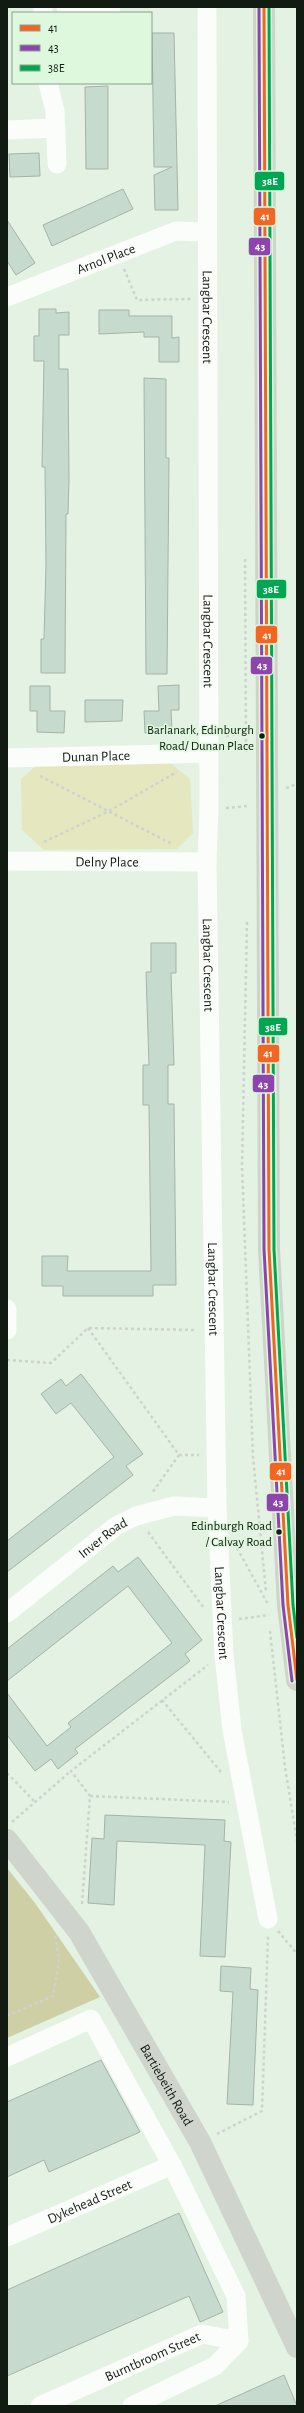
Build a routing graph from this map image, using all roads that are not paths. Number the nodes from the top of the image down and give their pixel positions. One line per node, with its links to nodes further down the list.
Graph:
1 (66, 7): 2 (street)
2 (111, 7)
3 (207, 7): 9 (street, Langbar Crescent)
4 (264, 7): 19 (main road)
5 (48, 84): 6 (street)
6 (56, 128): 7 (street); 8 (street)
7 (7, 130)
8 (57, 164)
9 (207, 232): 10 (street, Arnol Place); 11 (street, Langbar Crescent)
10 (7, 297)
11 (209, 753): 12 (street, Dunan Place); 14 (street, Langbar Crescent)
12 (7, 758)
13 (7, 861): 14 (street, Delny Place)
14 (207, 862): 17 (street, Langbar Crescent)
15 (7, 1309): 16 (street)
16 (7, 1330)
17 (217, 1508): 18 (street, Inver Road); 21 (street, Langbar Crescent)
18 (7, 1614)
19 (297, 1680)
20 (7, 1840): 26 (street, Bartiebeith Road)
21 (268, 1919)
22 (7, 2057): 23 (street)
23 (172, 2165): 24 (street, Dykehead Street); 25 (street)
24 (7, 2237)
25 (239, 2341): 27 (street, Burntbroom Street); 28 (street)
26 (297, 2347)
27 (40, 2406)
28 (132, 2406)

